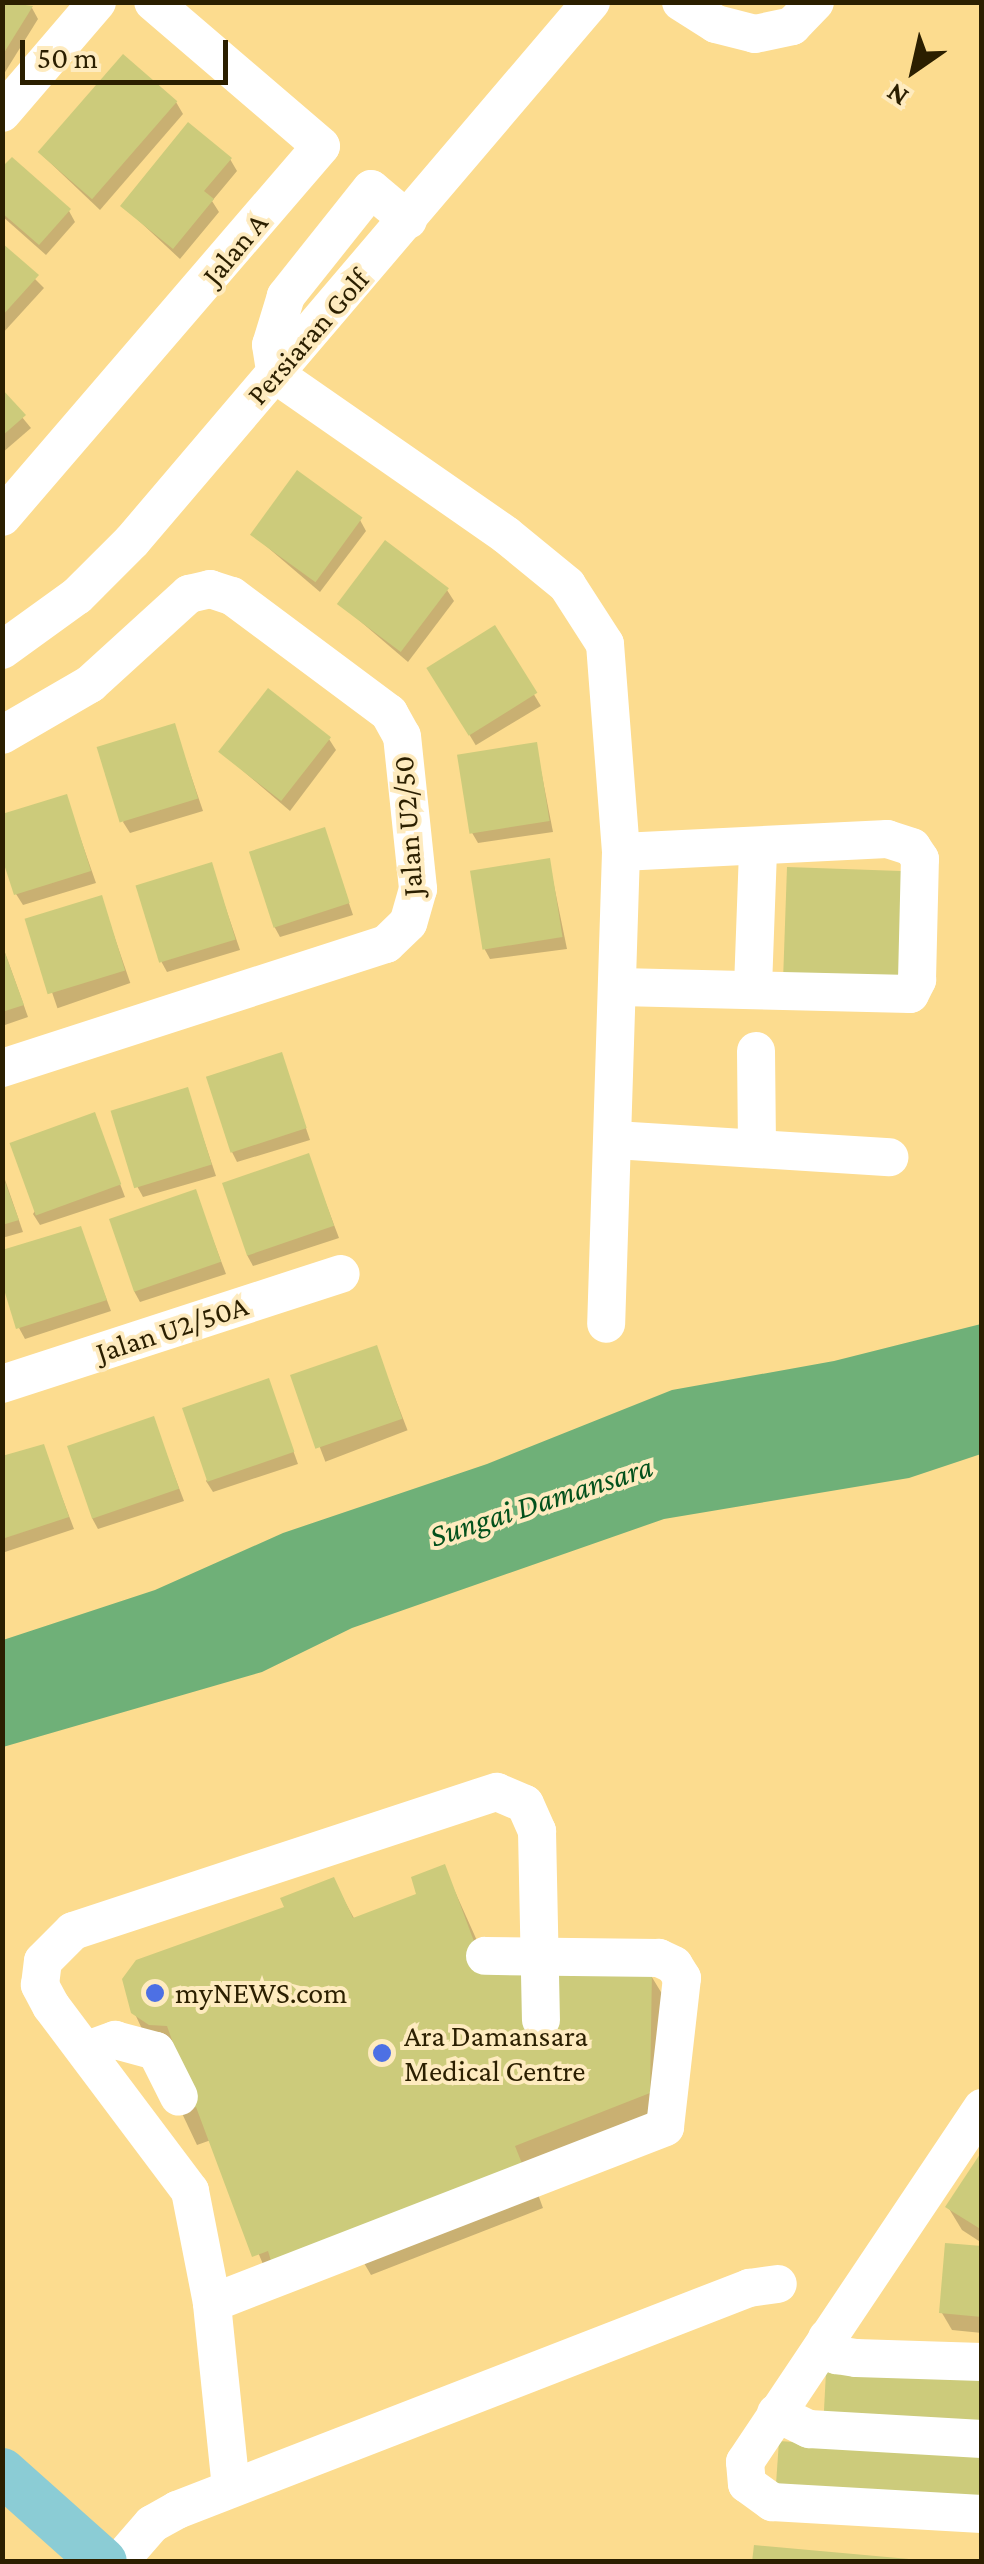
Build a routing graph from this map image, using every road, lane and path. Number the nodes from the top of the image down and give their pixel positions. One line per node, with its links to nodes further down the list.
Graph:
1 (97, 2): 6 (street)
2 (153, 2): 9 (street, Jalan A)
3 (591, 2): 7 (street, Persiaran Golf)
4 (681, 2): 5 (street)
5 (814, 2)
6 (2, 113)
7 (408, 220): 8 (street, Persiaran Golf); 8 (street)
8 (276, 375): 10 (street, Persiaran Golf); 13 (street)
9 (2, 517)
10 (2, 650)
11 (2, 735): 17 (street, Jalan U2/50)
12 (758, 848): 13 (street); 15 (street); 15 (street)
13 (622, 852): 14 (street)
14 (620, 987): 15 (street); 18 (street)
15 (754, 987)
16 (756, 1052): 19 (street)
17 (2, 1068)
18 (615, 1140): 19 (street); 22 (street)
19 (757, 1148): 20 (street)
20 (889, 1157)
21 (341, 1274): 23 (street, Jalan U2/50A)
22 (606, 1324)
23 (2, 1384)
24 (484, 1956): 25 (street)
25 (541, 1956): 26 (street); 27 (street); 31 (street)
26 (541, 2020)
27 (86, 2050): 29 (street); 29 (street)
28 (982, 2108): 32 (street)
29 (168, 2157): 31 (street)
30 (778, 2284): 37 (street)
31 (212, 2303): 37 (street)
32 (827, 2338): 33 (street); 34 (street)
33 (982, 2362)
34 (776, 2413): 35 (street); 38 (street)
35 (982, 2439)
36 (11, 2483): 39 (main road); 40 (main road)
37 (230, 2488): 41 (street)
38 (982, 2514)
39 (45, 2562)
40 (102, 2562)
41 (119, 2562)

